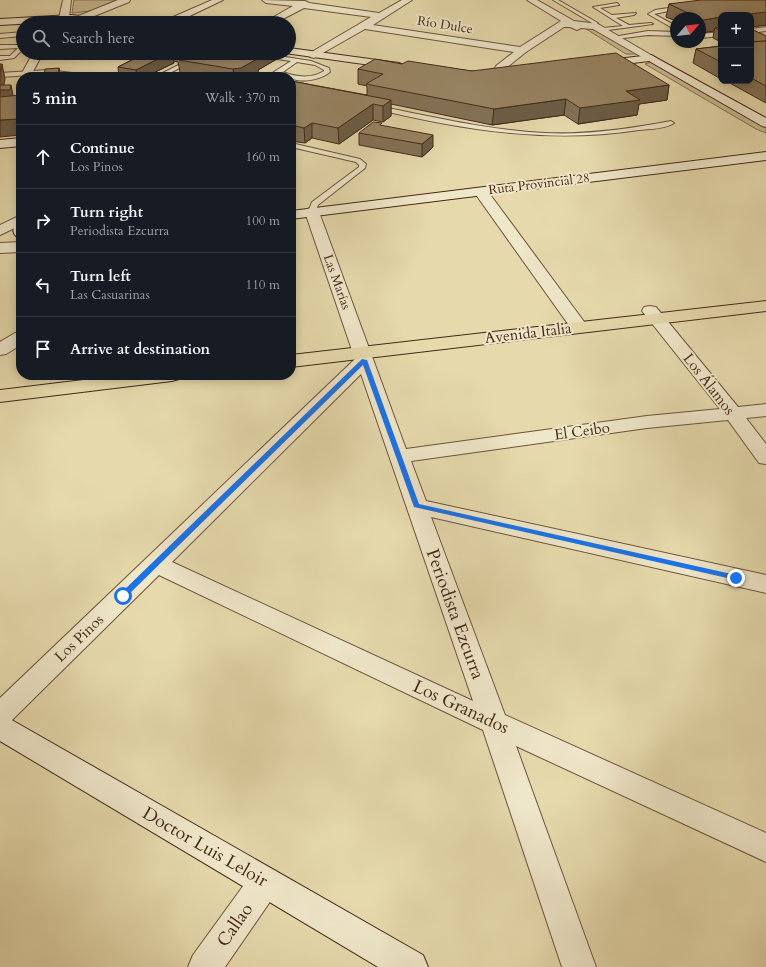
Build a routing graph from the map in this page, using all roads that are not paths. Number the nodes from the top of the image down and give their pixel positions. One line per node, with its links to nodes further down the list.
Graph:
1 (67, 0): 13 (street)
2 (126, 0): 14 (street)
3 (219, 0): 15 (street)
4 (266, 0): 9 (street)
5 (314, 0): 9 (street)
6 (408, 0): 17 (street)
7 (531, 0): 23 (street)
8 (556, 0): 25 (lane)
9 (304, 5): 16 (street); 17 (street)
10 (685, 7): 26 (lane)
11 (602, 12): 11 (lane); 18 (lane)
12 (634, 14): 18 (lane)
13 (67, 16)
14 (86, 16)
15 (183, 16)
16 (282, 16)
17 (381, 16): 27 (street)
18 (611, 17): 22 (lane)
19 (642, 19): 22 (lane)
20 (16, 21): 21 (street)
21 (0, 22)
22 (620, 22): 28 (lane)
23 (571, 24): 25 (street); 38 (street); 43 (street)
24 (651, 24): 28 (lane)
25 (592, 25): 30 (street)
26 (670, 25)
27 (363, 26): 43 (street, Río Dulce); 48 (street)
28 (628, 27): 30 (lane)
29 (766, 29): 31 (lane)
30 (603, 30): 37 (street)
31 (754, 31)
32 (670, 34): 37 (lane)
33 (718, 34): 35 (lane)
34 (16, 35): 36 (lane)
35 (706, 35)
36 (0, 36)
37 (616, 38): 52 (street)
38 (598, 40)
39 (0, 42): 40 (lane)
40 (16, 42)
41 (16, 43): 42 (lane)
42 (0, 47)
43 (522, 50): 65 (street)
44 (16, 52): 46 (lane)
45 (619, 52): 56 (street)
46 (0, 53)
47 (16, 53): 51 (lane)
48 (314, 55): 49 (street); 58 (street)
49 (296, 56)
50 (296, 57): 66 (lane)
51 (0, 58)
52 (651, 58): 56 (street); 71 (street)
53 (34, 60): 59 (street)
54 (192, 60): 60 (lane)
55 (288, 60): 61 (lane)
56 (632, 60): 57 (street); 68 (street)
57 (592, 65)
58 (412, 68)
59 (28, 72)
60 (168, 72)
61 (280, 72)
62 (513, 74): 65 (street)
63 (0, 75): 64 (lane)
64 (16, 75)
65 (497, 76): 67 (street)
66 (296, 77)
67 (484, 77)
68 (672, 84)
69 (367, 106): 70 (lane)
70 (671, 123)
71 (766, 123)
72 (16, 142): 73 (street)
73 (0, 144)
74 (296, 146): 77 (lane)
75 (766, 156): 76 (street, Ruta Provincial 28)
76 (481, 192): 77 (street, Ruta Provincial 28); 86 (street)
77 (312, 212): 78 (street, Ruta Provincial 28); 90 (street, Las Marías)
78 (296, 214)
79 (16, 222): 80 (street)
80 (0, 231)
81 (16, 247): 82 (street)
82 (0, 248)
83 (766, 298): 85 (main road, Avenida Italia)
84 (766, 306): 85 (main road, Avenida Italia)
85 (654, 314): 86 (main road, Avenida Italia); 97 (street, Los Álamos)
86 (577, 324): 90 (main road, Avenida Italia)
87 (16, 340): 88 (street)
88 (0, 350)
89 (296, 352): 90 (main road, Avenida Italia)
90 (361, 352): 91 (main road, Avenida Italia); 98 (street, Periodista Ezcurra); 101 (street, Los Pinos)
91 (296, 360)
92 (58, 380): 94 (main road)
93 (131, 380): 95 (main road)
94 (0, 387)
95 (0, 396)
96 (766, 410): 97 (street, El Ceibo)
97 (733, 413): 98 (street, El Ceibo); 99 (street, Los Álamos)
98 (399, 456): 100 (street, Periodista Ezcurra)
99 (766, 458)
100 (416, 506): 102 (street); 104 (street, Periodista Ezcurra)
101 (156, 564): 103 (street, Los Pinos); 104 (street, Los Granados)
102 (766, 584)
103 (0, 715)
104 (494, 723): 106 (street, Los Granados); 110 (street, Periodista Ezcurra)
105 (0, 727): 107 (street, Doctor Luis Leloir)
106 (766, 848)
107 (265, 882): 108 (street, Callao); 109 (street, Doctor Luis Leloir)
108 (205, 967)
109 (411, 967)
110 (579, 967)

